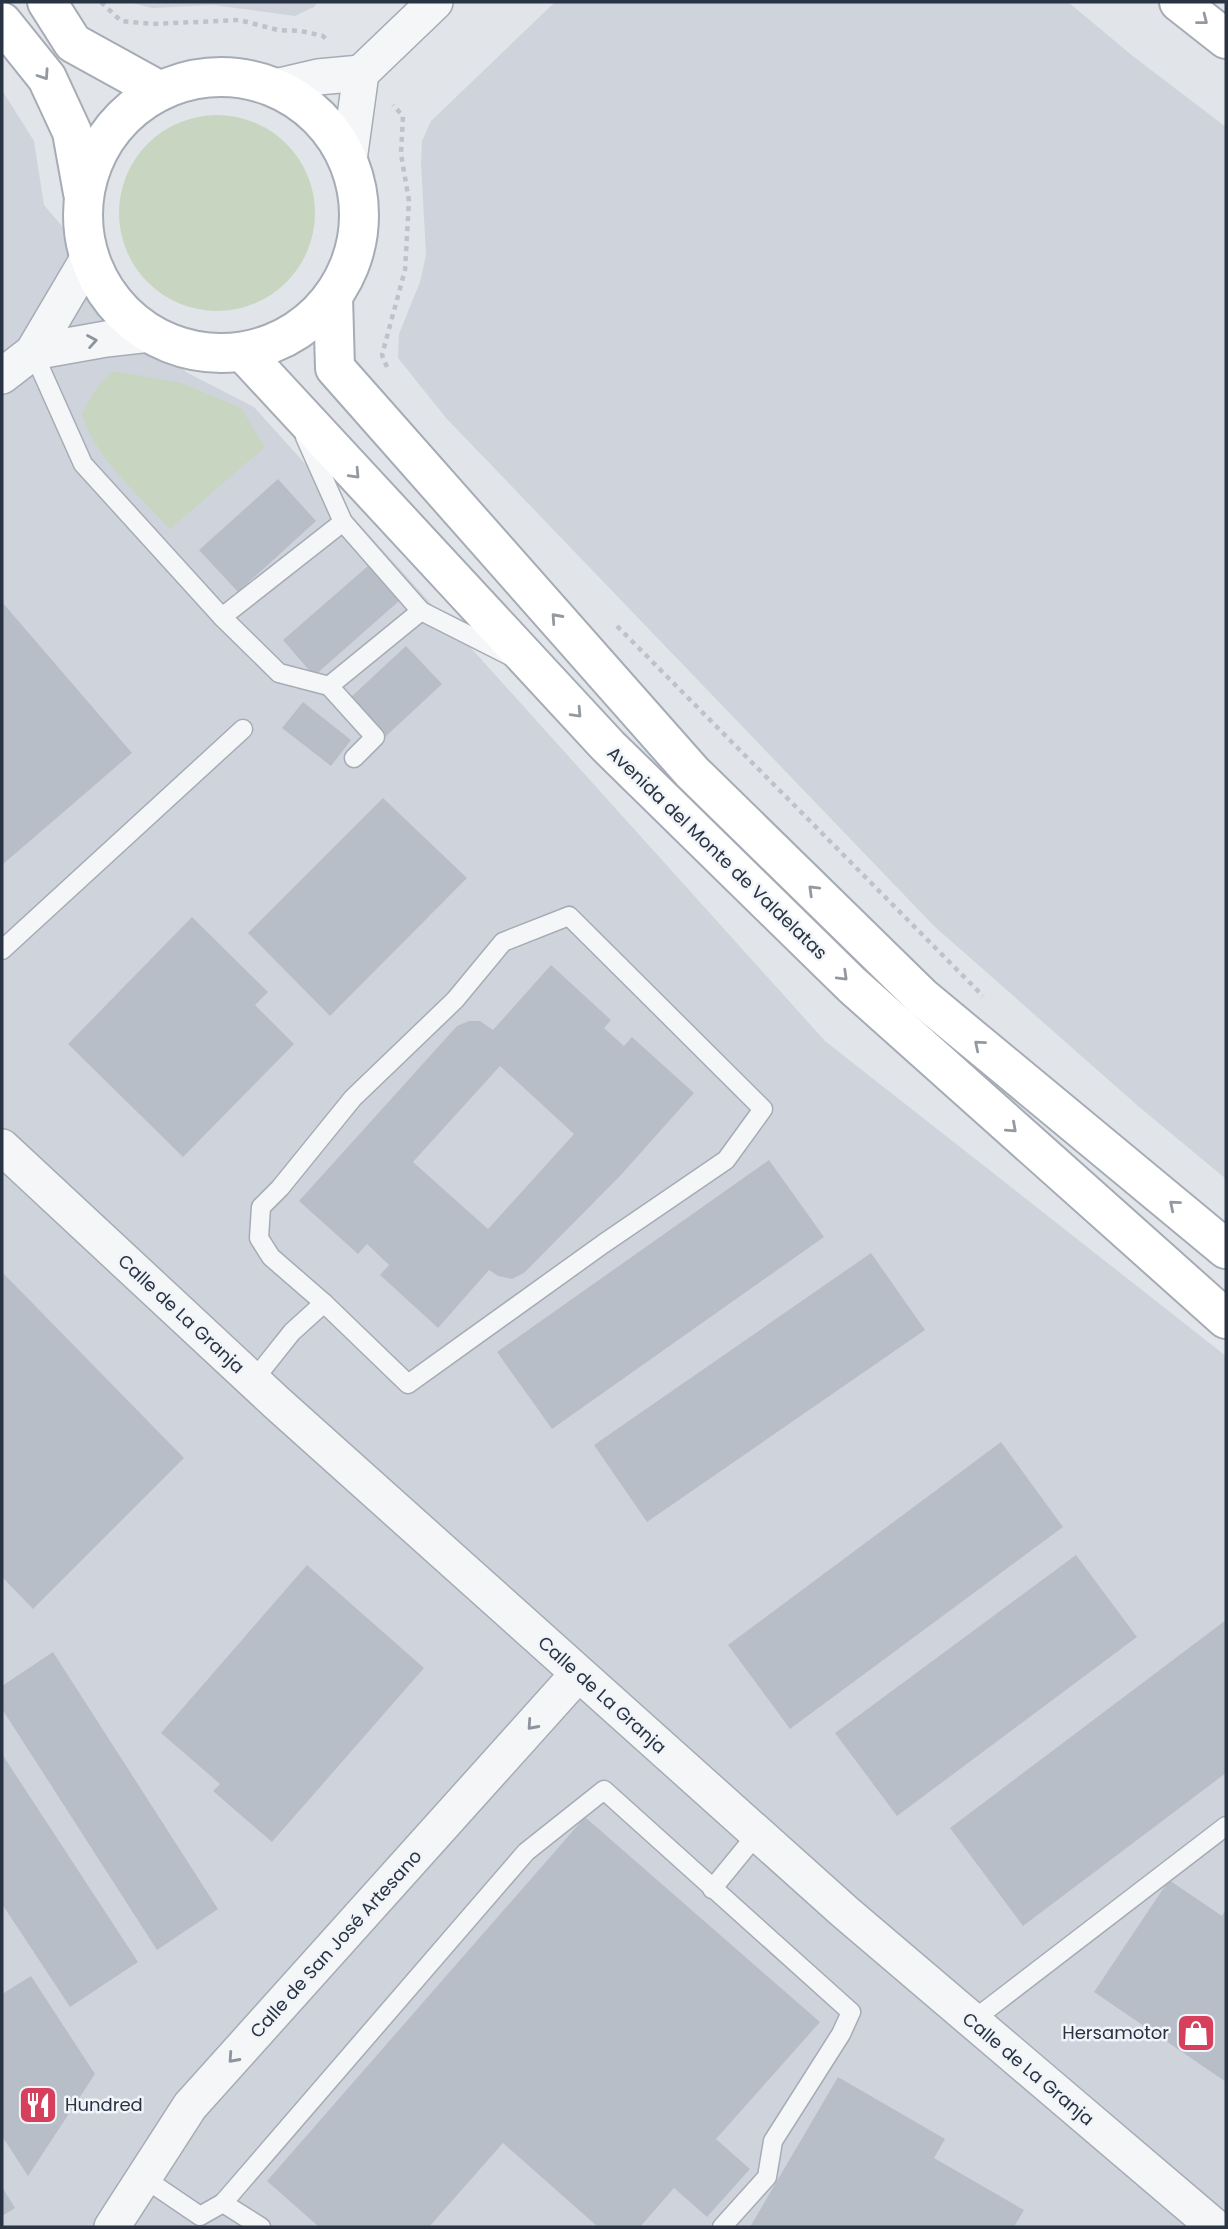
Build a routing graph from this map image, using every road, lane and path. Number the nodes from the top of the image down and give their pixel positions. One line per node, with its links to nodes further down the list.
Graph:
1 (47, 2): 9 (street)
2 (101, 2): 7 (path)
3 (435, 2): 7 (street)
4 (1179, 2): 6 (street, one-way to 6)
5 (2, 22): 11 (street, one-way to 11)
6 (1226, 39)
7 (361, 74): 8 (street); 10 (street); 18 (path)
8 (275, 86): 9 (street); 10 (street)
9 (160, 91): 11 (street)
10 (349, 160): 13 (street)
11 (84, 201): 12 (street)
12 (89, 257): 14 (street); 15 (street)
13 (333, 297): 16 (street); 31 (street, one-way to 13)
14 (150, 334): 15 (street, one-way to 14); 16 (street)
15 (33, 352): 17 (street); 22 (lane)
16 (243, 352): 19 (street, Avenida del Monte de Valdelatas)
17 (2, 376)
18 (390, 376)
19 (291, 404): 20 (lane); 24 (street, Avenida del Monte de Valdelatas, one-way to 24)
20 (343, 522): 21 (lane); 22 (lane)
21 (421, 611): 24 (lane); 25 (lane)
22 (222, 617): 25 (lane)
23 (610, 620): 29 (path)
24 (537, 670): 33 (street, Avenida del Monte de Valdelatas, one-way to 33)
25 (329, 686): 27 (lane)
26 (243, 729): 28 (lane)
27 (355, 758)
28 (2, 950)
29 (992, 1004)
30 (2, 1147): 34 (street, Calle de La Granja)
31 (1226, 1249)
32 (324, 1303): 32 (lane); 34 (lane)
33 (1226, 1319)
34 (253, 1381): 35 (street, Calle de La Granja)
35 (578, 1674): 37 (street, Calle de La Granja); 40 (street, Calle de San José Artesano, one-way to 40)
36 (1226, 1826): 39 (lane)
37 (757, 1834): 38 (lane); 39 (street, Calle de La Granja)
38 (712, 1889): 41 (lane); 44 (lane)
39 (972, 2021): 45 (street, Calle de La Granja)
40 (144, 2178): 41 (lane); 42 (street, Calle de San José Artesano)
41 (223, 2203): 43 (lane)
42 (112, 2227)
43 (261, 2227)
44 (722, 2227)
45 (1215, 2227)

